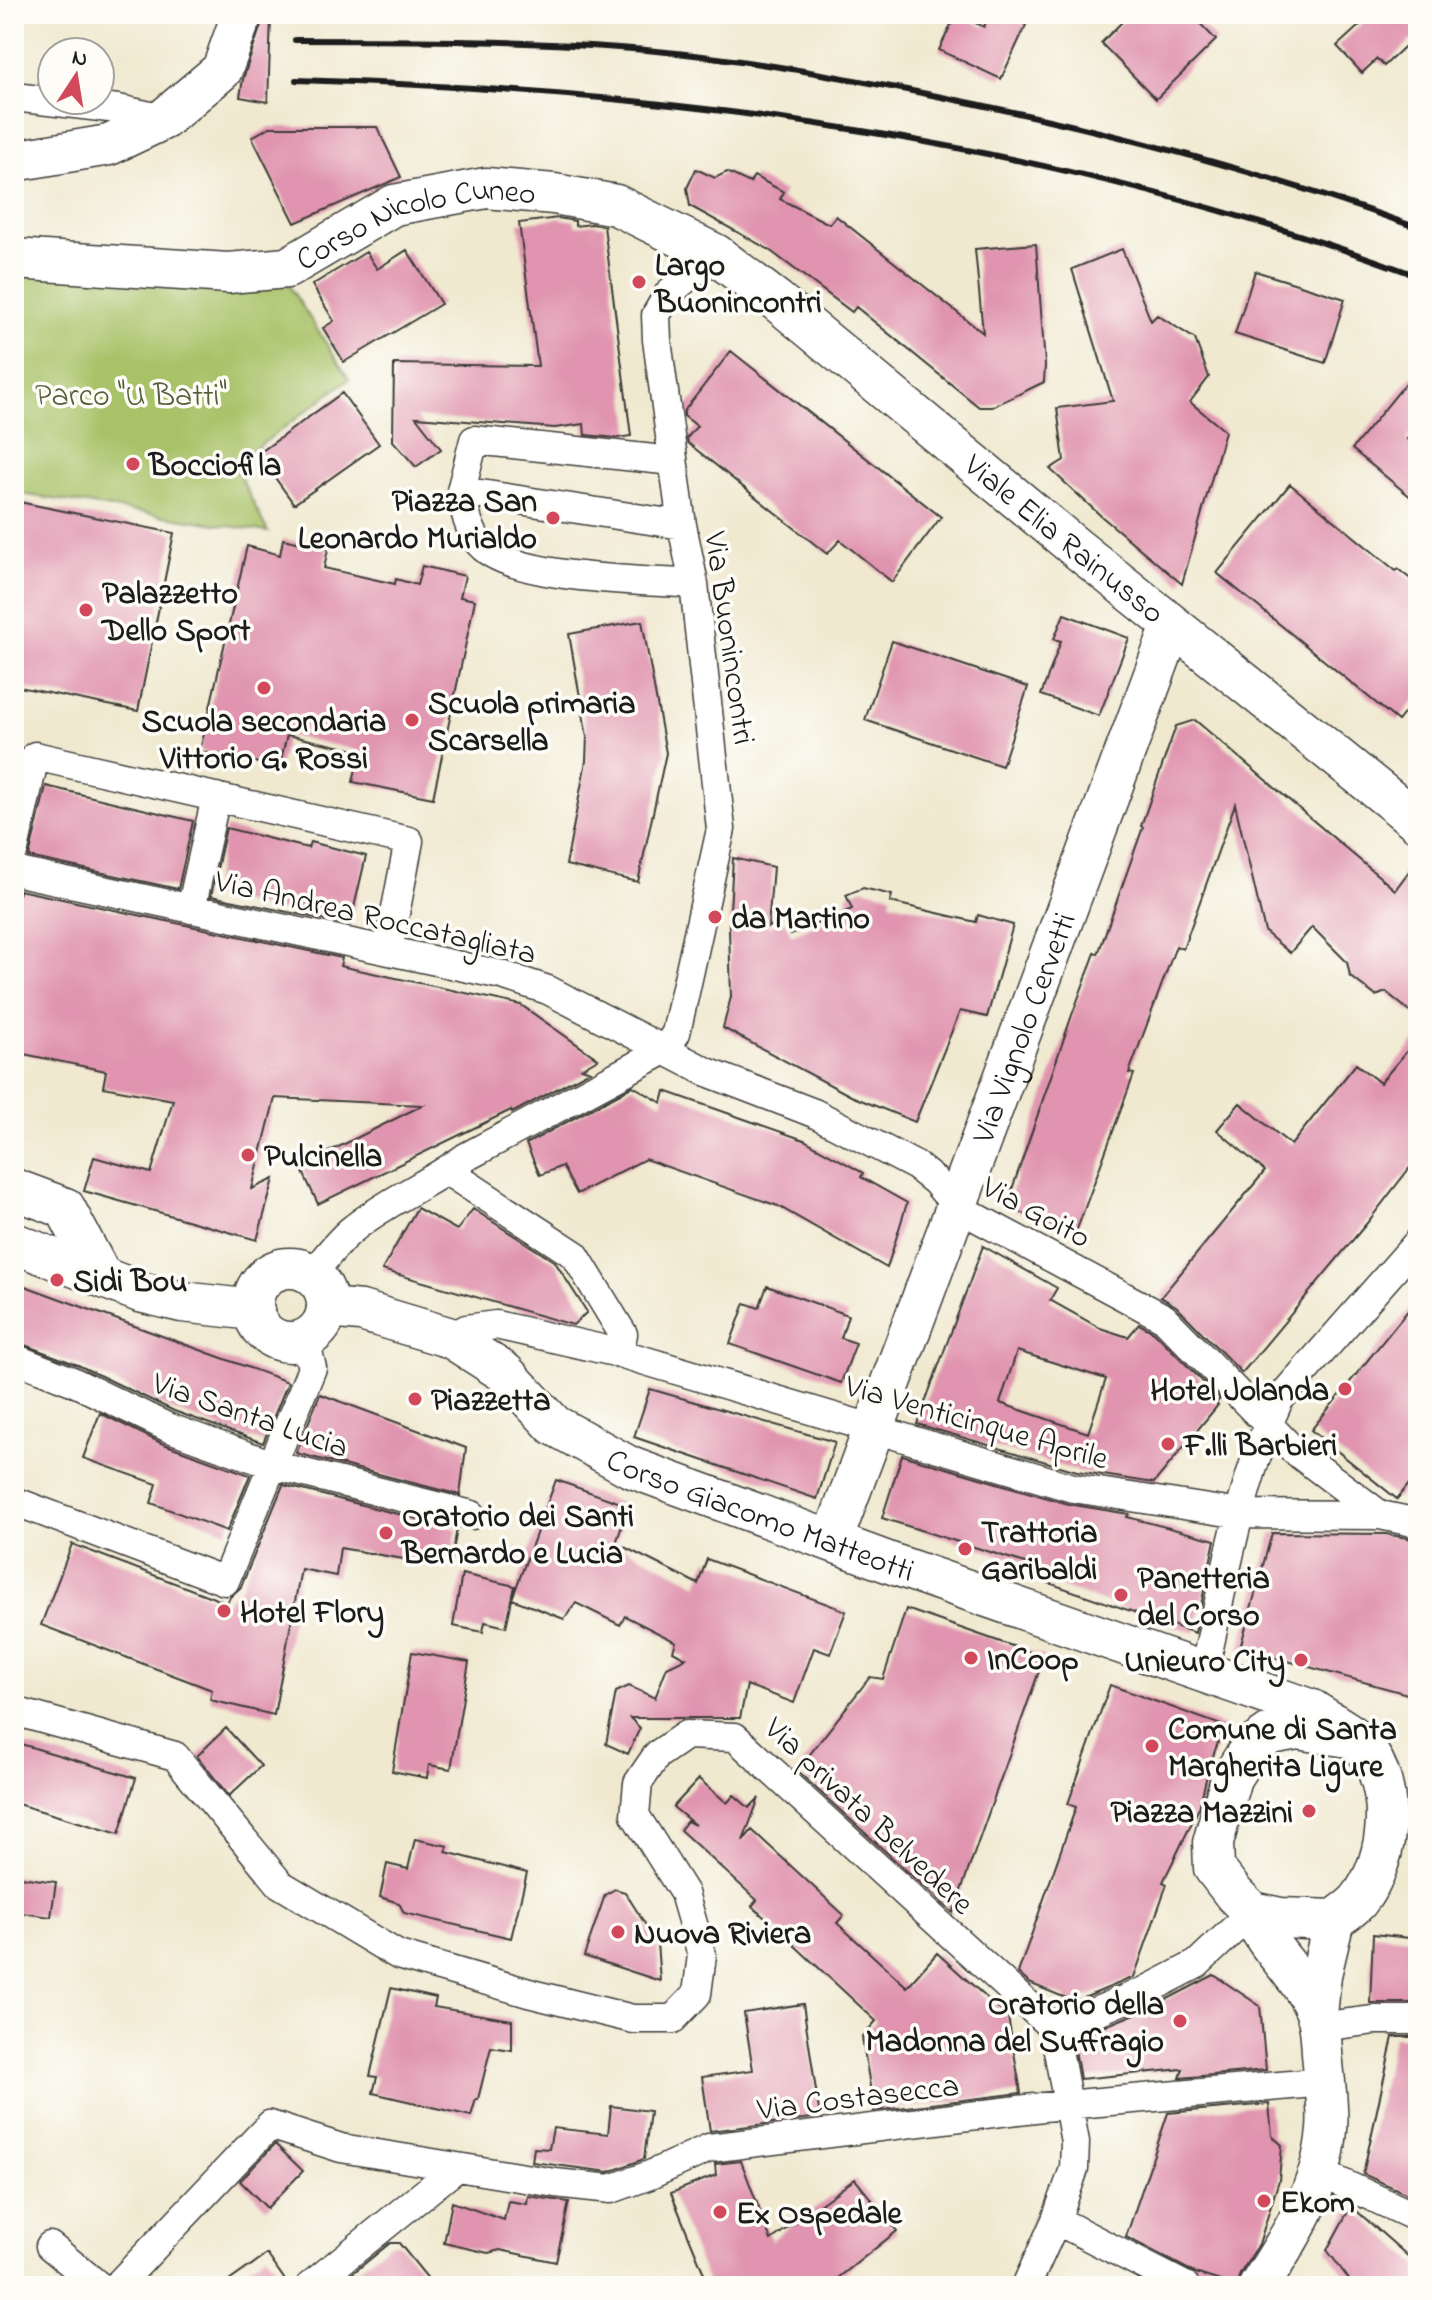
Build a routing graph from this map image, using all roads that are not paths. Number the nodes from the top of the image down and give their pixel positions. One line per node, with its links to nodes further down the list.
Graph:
1 (242, 14): 3 (street)
2 (14, 97): 3 (street)
3 (164, 119): 4 (street)
4 (14, 161)
5 (715, 254): 6 (street, Corso Nicolo Cuneo); 7 (street, Via Buonincontri); 11 (street, Viale Elia Rainusso)
6 (14, 259)
7 (673, 461): 8 (street); 9 (street, Via Buonincontri)
8 (461, 491): 9 (street); 10 (street)
9 (682, 525): 10 (street, Via Buonincontri)
10 (694, 584): 18 (street, Via Buonincontri)
11 (1172, 626): 13 (street, Viale Elia Rainusso); 22 (street, Via Vignolo Cervetti)
12 (216, 797): 14 (street); 16 (street); 17 (street)
13 (1418, 822)
14 (14, 850)
15 (14, 871): 16 (street, Via Andrea Roccatagliata)
16 (191, 909): 17 (street, Via Andrea Roccatagliata)
17 (388, 950): 18 (street, Via Andrea Roccatagliata)
18 (665, 1050): 19 (street, Via Andrea Roccatagliata); 20 (street)
19 (707, 1072): 22 (street, Via Goito)
20 (447, 1171): 26 (street); 29 (street)
21 (14, 1189): 25 (street)
22 (957, 1207): 31 (street, Via Goito); 32 (street, Via Vignolo Cervetti)
23 (1418, 1242): 31 (street)
24 (14, 1243): 25 (street)
25 (101, 1276): 27 (street)
26 (315, 1307): 27 (street); 27 (street); 28 (street, Corso Giacomo Matteotti); 33 (street)
27 (254, 1310)
28 (451, 1338): 29 (street, Via Venticinque Aprile); 39 (street, Corso Giacomo Matteotti)
29 (619, 1353): 32 (street, Via Venticinque Aprile)
30 (14, 1358): 33 (street, Via Santa Lucia)
31 (1267, 1425): 35 (street); 37 (street, Via Goito)
32 (873, 1427): 35 (street, Via Venticinque Aprile); 39 (street, Via Vignolo Cervetti)
33 (273, 1465): 34 (street); 36 (street, Via Santa Lucia)
34 (14, 1501)
35 (1241, 1514): 37 (street, Via Venticinque Aprile); 40 (street)
36 (472, 1515)
37 (1380, 1515): 38 (street, Via Venticinque Aprile)
38 (1418, 1523)
39 (832, 1541): 40 (street, Corso Giacomo Matteotti)
40 (1214, 1675): 42 (street, Corso Giacomo Matteotti); 43 (street)
41 (14, 1711): 48 (street, Via privata Belvedere)
42 (1355, 1738): 43 (street); 45 (street)
43 (1247, 1753): 44 (street)
44 (1252, 1912): 45 (street); 47 (street); 48 (street)
45 (1334, 1920): 47 (street)
46 (1418, 2020): 47 (street)
47 (1318, 2021): 49 (street)
48 (1054, 2029): 50 (street)
49 (1325, 2082): 50 (street, Via Costasecca); 52 (street)
50 (1067, 2105): 51 (street, Via Costasecca); 54 (street)
51 (456, 2168): 57 (street, Via Costasecca); 58 (street)
52 (1318, 2172): 53 (street); 61 (street)
53 (1418, 2218)
54 (1056, 2220): 59 (street); 60 (street)
55 (50, 2246): 56 (street)
56 (99, 2286)
57 (117, 2286)
58 (310, 2286)
59 (1026, 2286)
60 (1185, 2286)
61 (1259, 2286)

